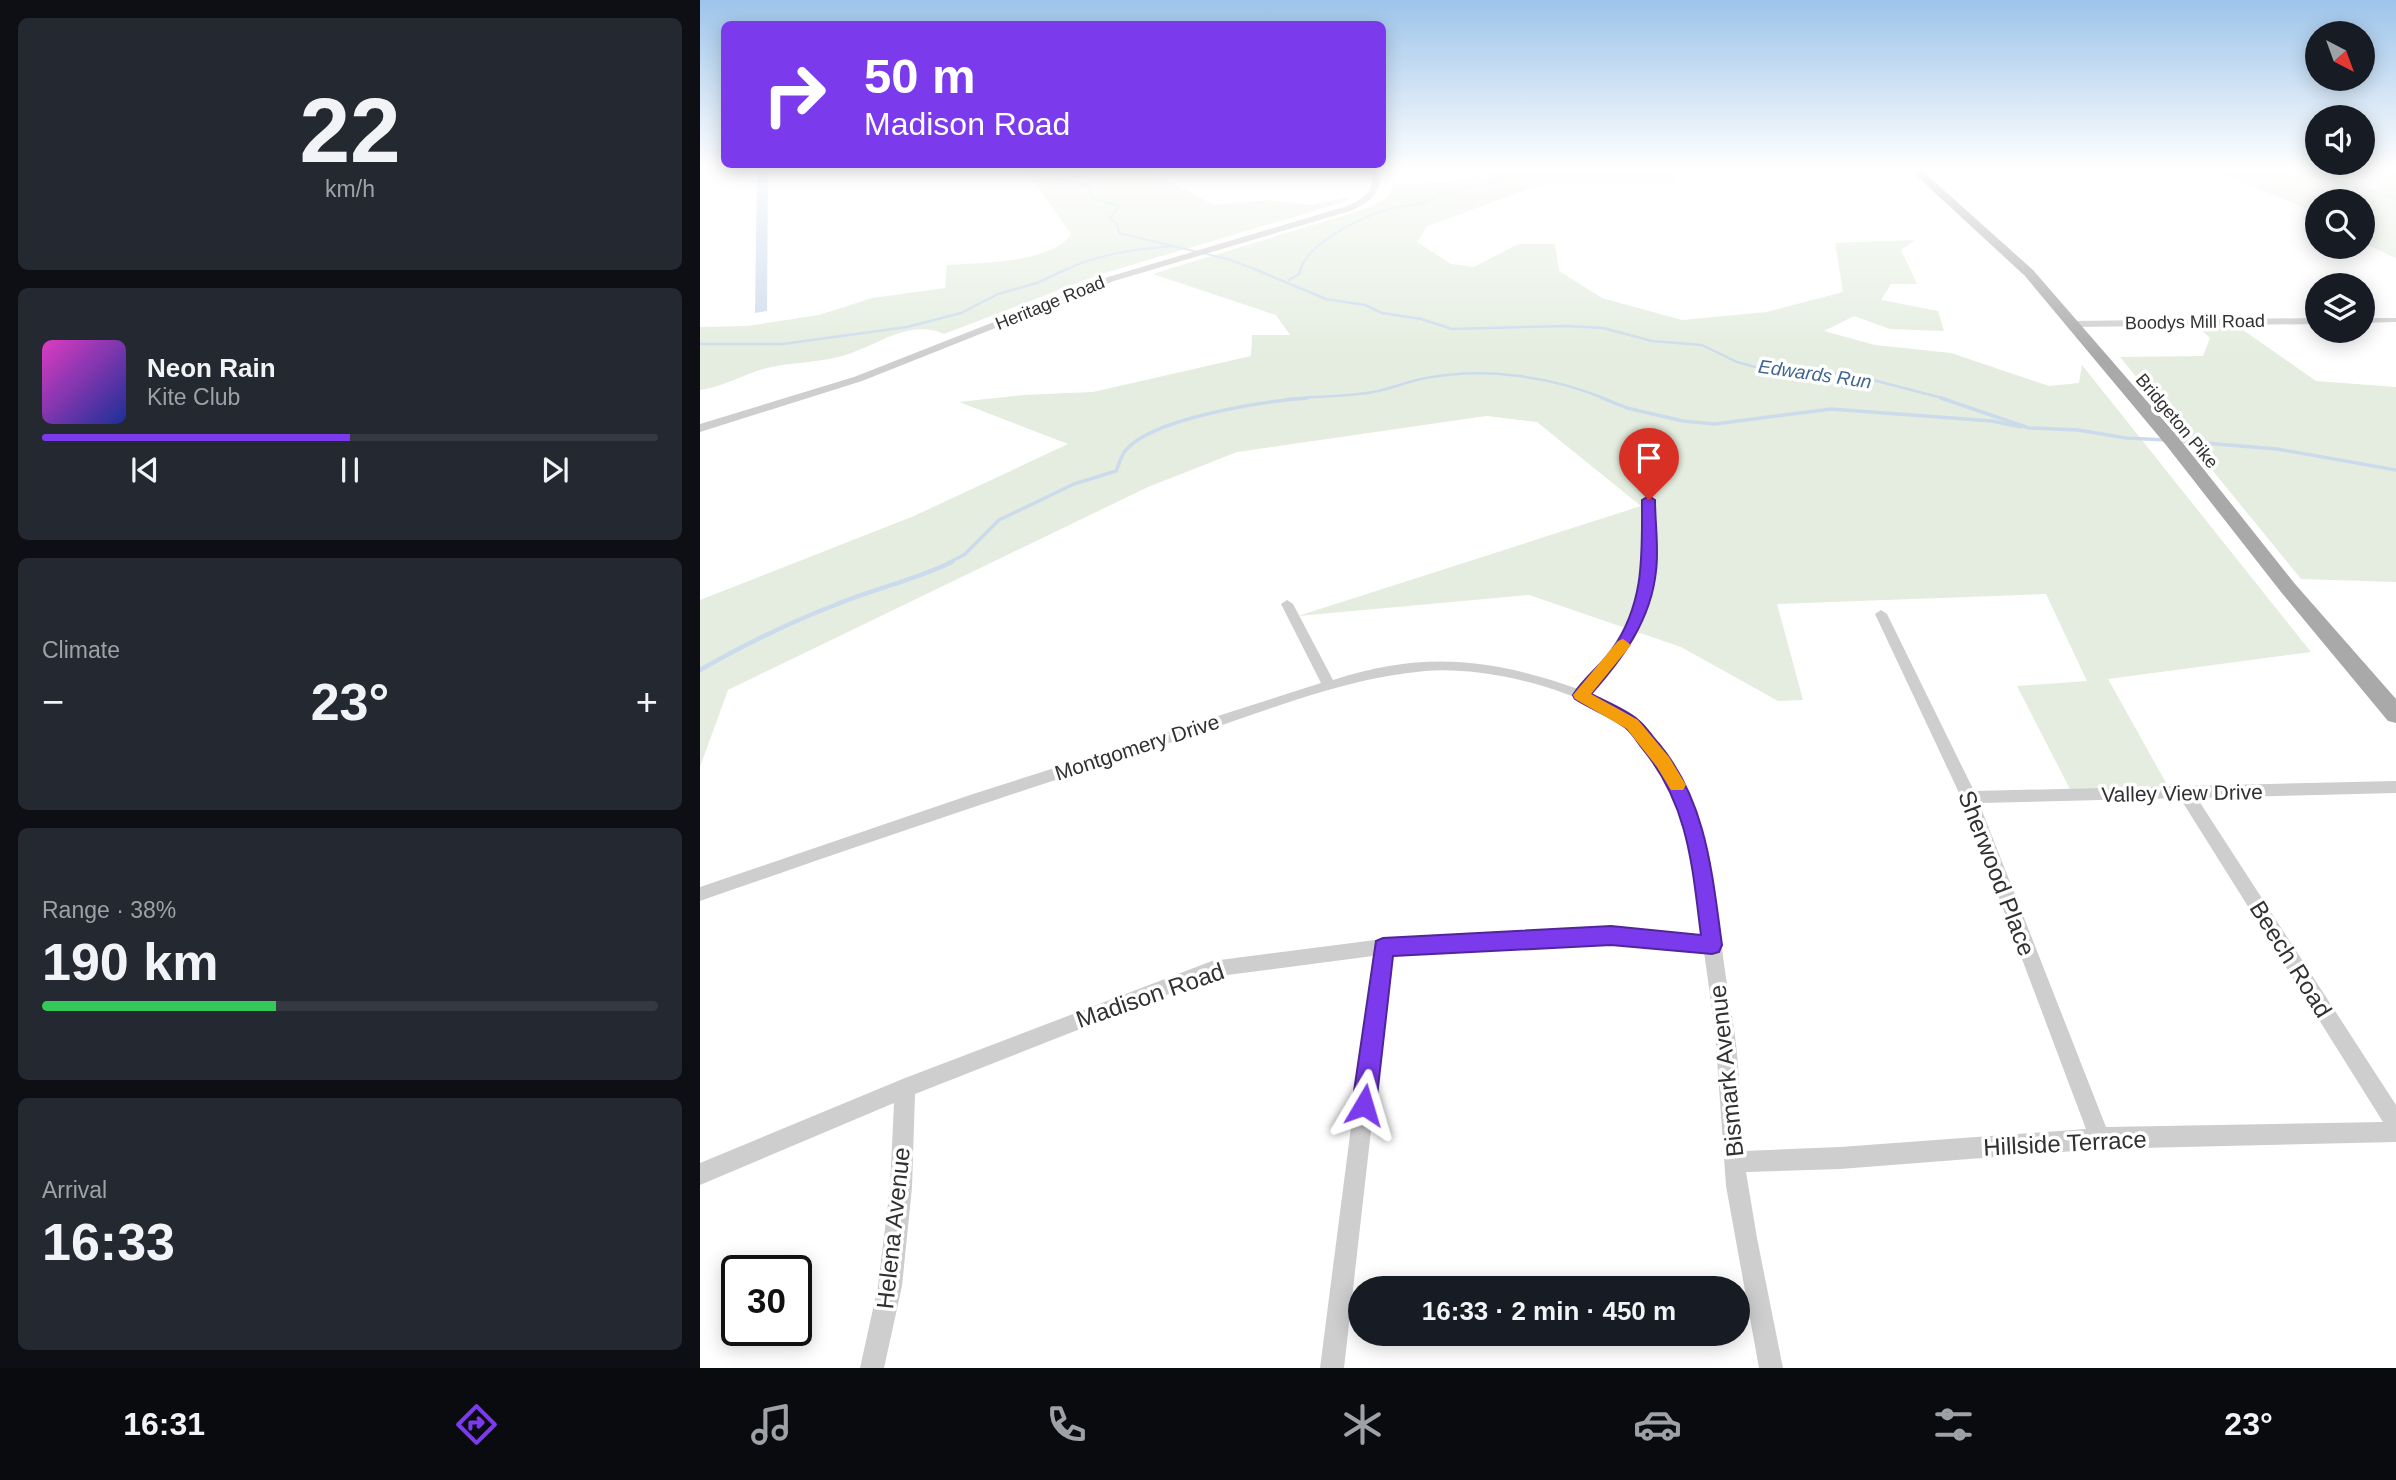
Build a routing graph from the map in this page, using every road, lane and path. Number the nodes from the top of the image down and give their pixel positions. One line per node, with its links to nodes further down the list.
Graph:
1 (1270, 231): 7 (street, Heritage Road)
2 (1984, 231): 6 (main road, Bridgeton Pike)
3 (2396, 320): 5 (street)
4 (2305, 321): 6 (street, Boodys Mill Road)
5 (2375, 321)
6 (2073, 324): 13 (main road, Bridgeton Pike)
7 (700, 428)
8 (1649, 500): 12 (street)
9 (1287, 604): 11 (street)
10 (1881, 614): 16 (street, Sherwood Place)
11 (1329, 686): 12 (street, Montgomery Drive); 17 (street, Montgomery Drive)
12 (1581, 695): 18 (street, Bismark Avenue)
13 (2396, 715)
14 (2396, 787): 15 (street, Valley View Drive)
15 (2186, 794): 16 (street, Valley View Drive); 21 (street, Beech Road)
16 (1969, 797): 23 (street, Sherwood Place)
17 (700, 894)
18 (1712, 945): 19 (street, Madison Road); 24 (street, Bismark Avenue)
19 (1383, 947): 20 (street, Madison Road); 27 (street)
20 (905, 1088): 25 (street, Madison Road); 26 (street, Helena Avenue)
21 (2396, 1124)
22 (2396, 1132): 23 (street, Hillside Terrace)
23 (2100, 1139): 24 (street, Hillside Terrace)
24 (1734, 1162): 28 (street, Bismark Avenue)
25 (700, 1174)
26 (872, 1368)
27 (1332, 1368)
28 (1770, 1368)

